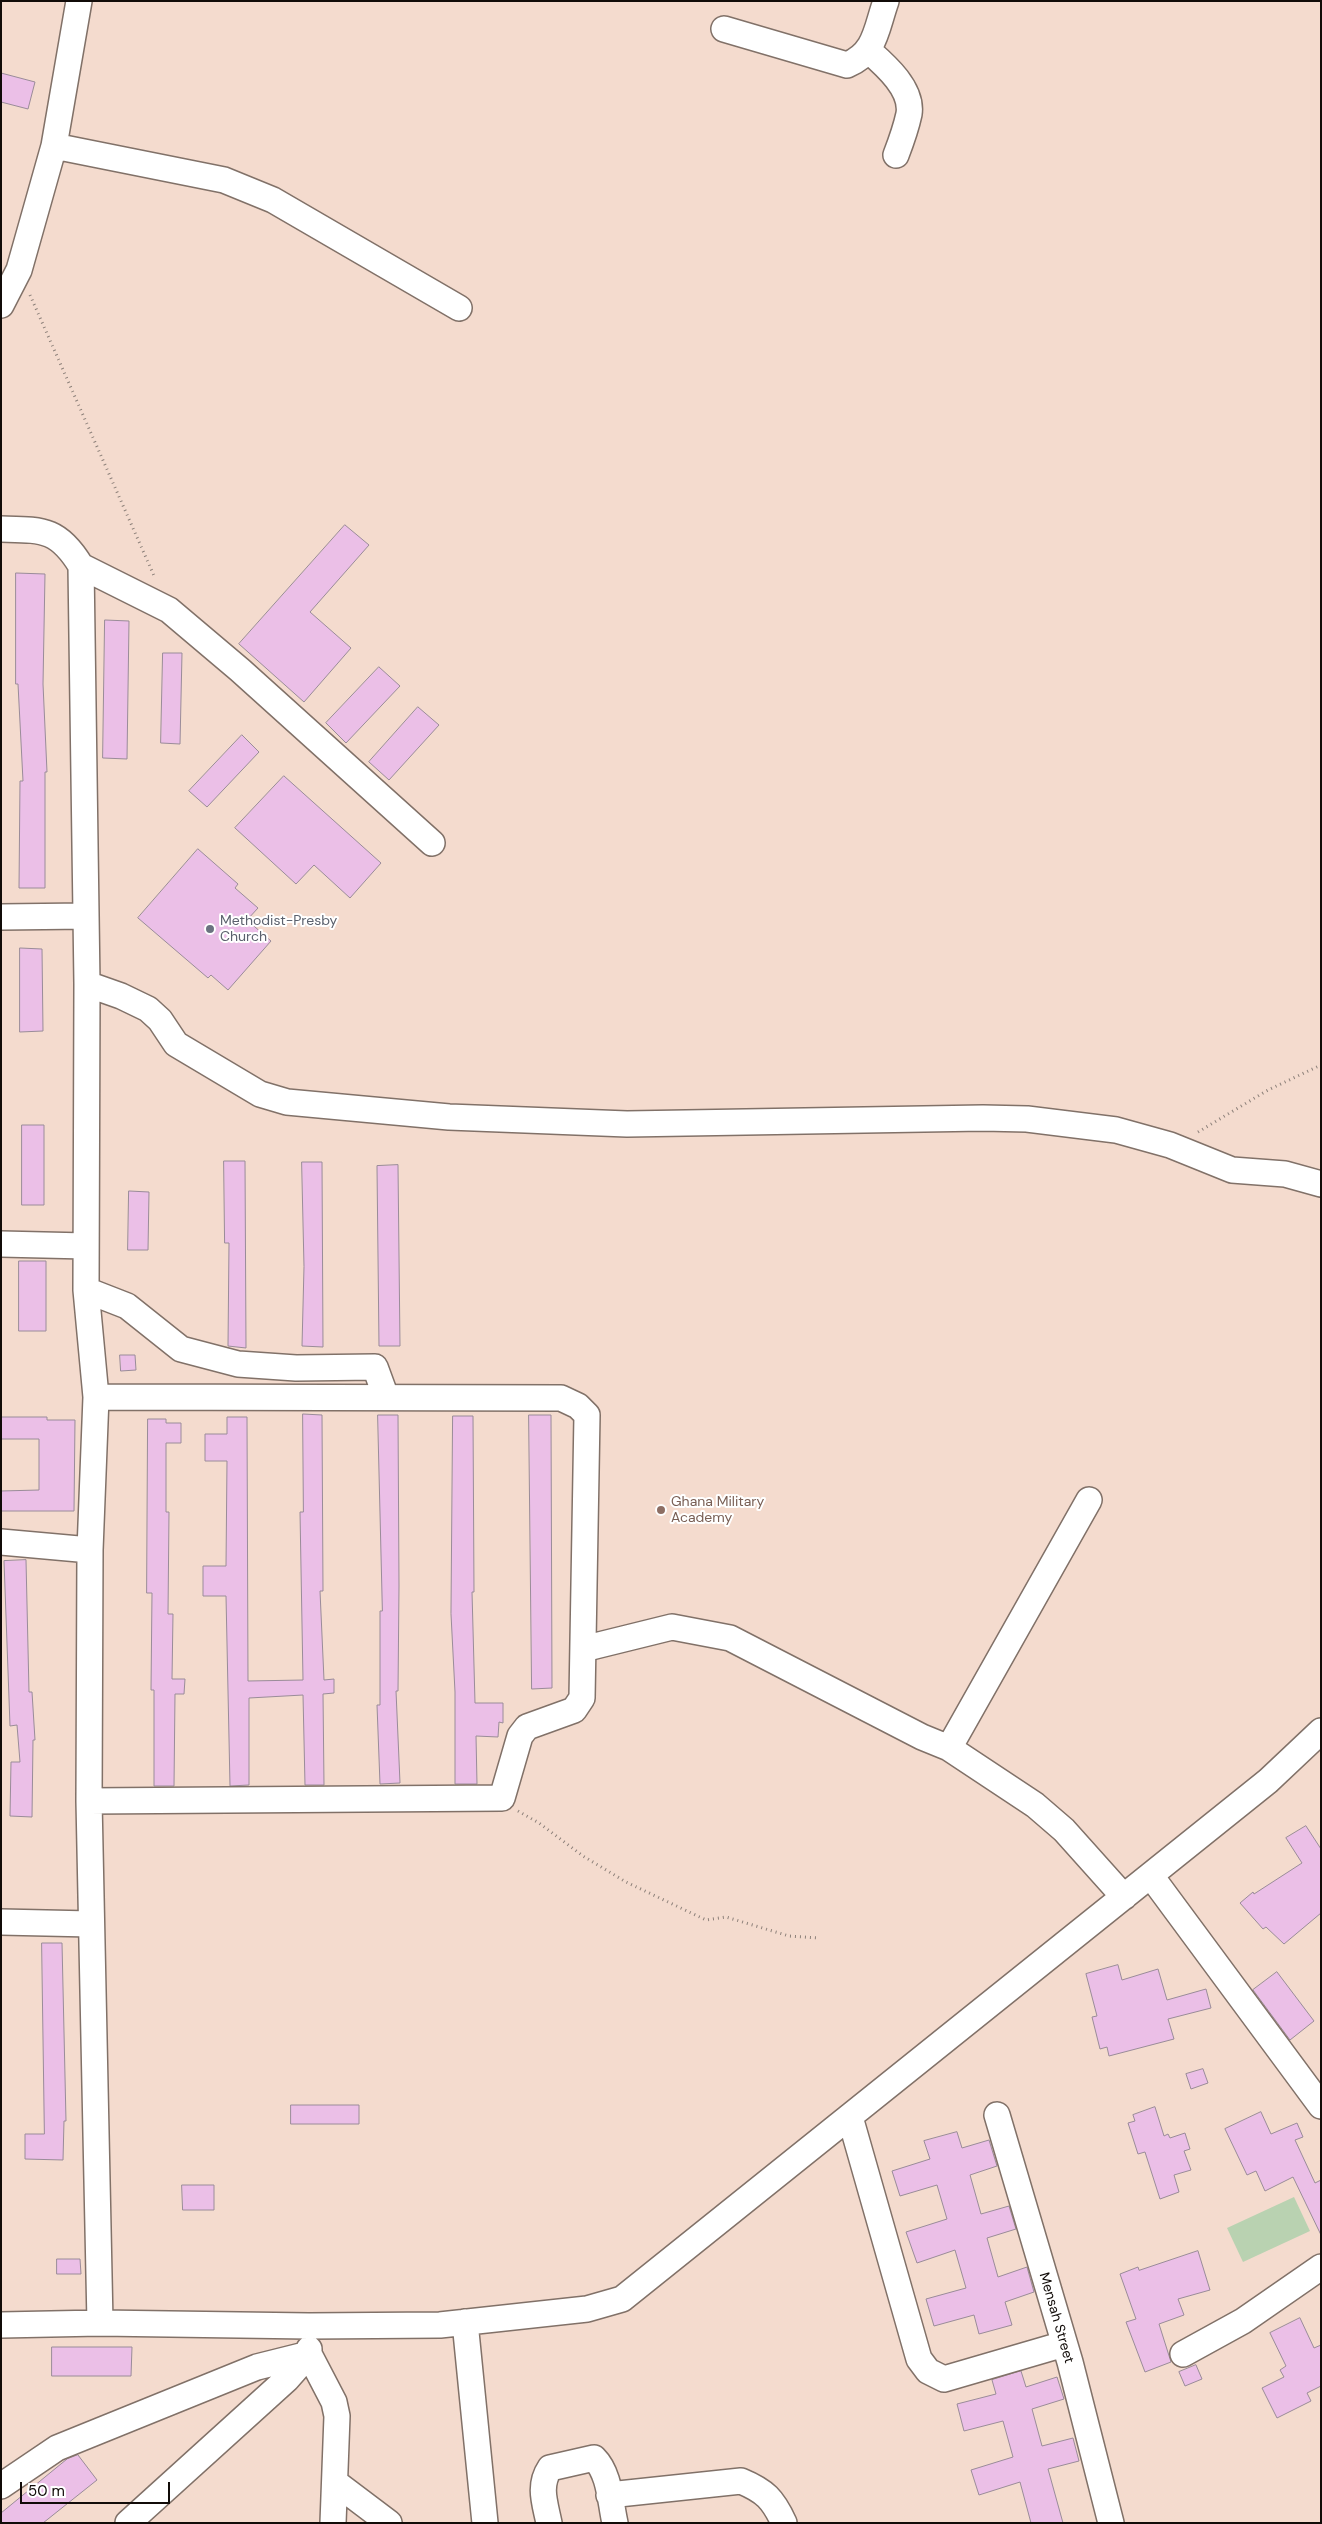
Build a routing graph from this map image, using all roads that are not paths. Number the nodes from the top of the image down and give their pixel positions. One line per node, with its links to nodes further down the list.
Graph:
1 (79, 1): 5 (street)
2 (886, 1): 4 (street)
3 (724, 29): 4 (street)
4 (869, 51): 6 (street)
5 (54, 146): 7 (street); 8 (street)
6 (896, 155)
7 (1, 305)
8 (459, 308)
9 (1, 529): 10 (street)
10 (81, 566): 11 (street); 12 (street)
11 (432, 843)
12 (86, 916): 13 (street); 14 (street)
13 (1, 917)
14 (88, 984): 15 (street); 17 (street)
15 (1321, 1184)
16 (1, 1244): 17 (street)
17 (86, 1246): 18 (street)
18 (86, 1290): 19 (street); 20 (street)
19 (96, 1396): 20 (street); 23 (street)
20 (386, 1397): 24 (street)
21 (1089, 1500): 26 (street)
22 (1, 1542): 23 (street)
23 (90, 1550): 27 (street)
24 (583, 1649): 26 (street); 27 (street)
25 (1321, 1731): 28 (street)
26 (949, 1748): 29 (street)
27 (90, 1801): 31 (street)
28 (1150, 1876): 29 (street); 32 (street)
29 (1124, 1897): 34 (street)
30 (1, 1922): 31 (street)
31 (91, 1924): 37 (street)
32 (1321, 2106)
33 (997, 2115): 40 (street, Mensah Street)
34 (850, 2117): 36 (street); 40 (street)
35 (1321, 2268): 42 (street)
36 (464, 2322): 39 (street); 49 (street)
37 (100, 2323): 38 (street); 39 (street)
38 (1, 2325)
39 (309, 2326): 41 (street)
40 (1064, 2344): 53 (street, Mensah Street)
41 (309, 2354): 43 (street); 44 (street); 46 (street)
42 (1183, 2354)
43 (336, 2483): 47 (street); 48 (street)
44 (1, 2486)
45 (609, 2495): 50 (street); 51 (street); 52 (street)
46 (128, 2523)
47 (333, 2523)
48 (389, 2523)
49 (485, 2523)
50 (549, 2523)
51 (614, 2523)
52 (784, 2523)
53 (1111, 2523)

